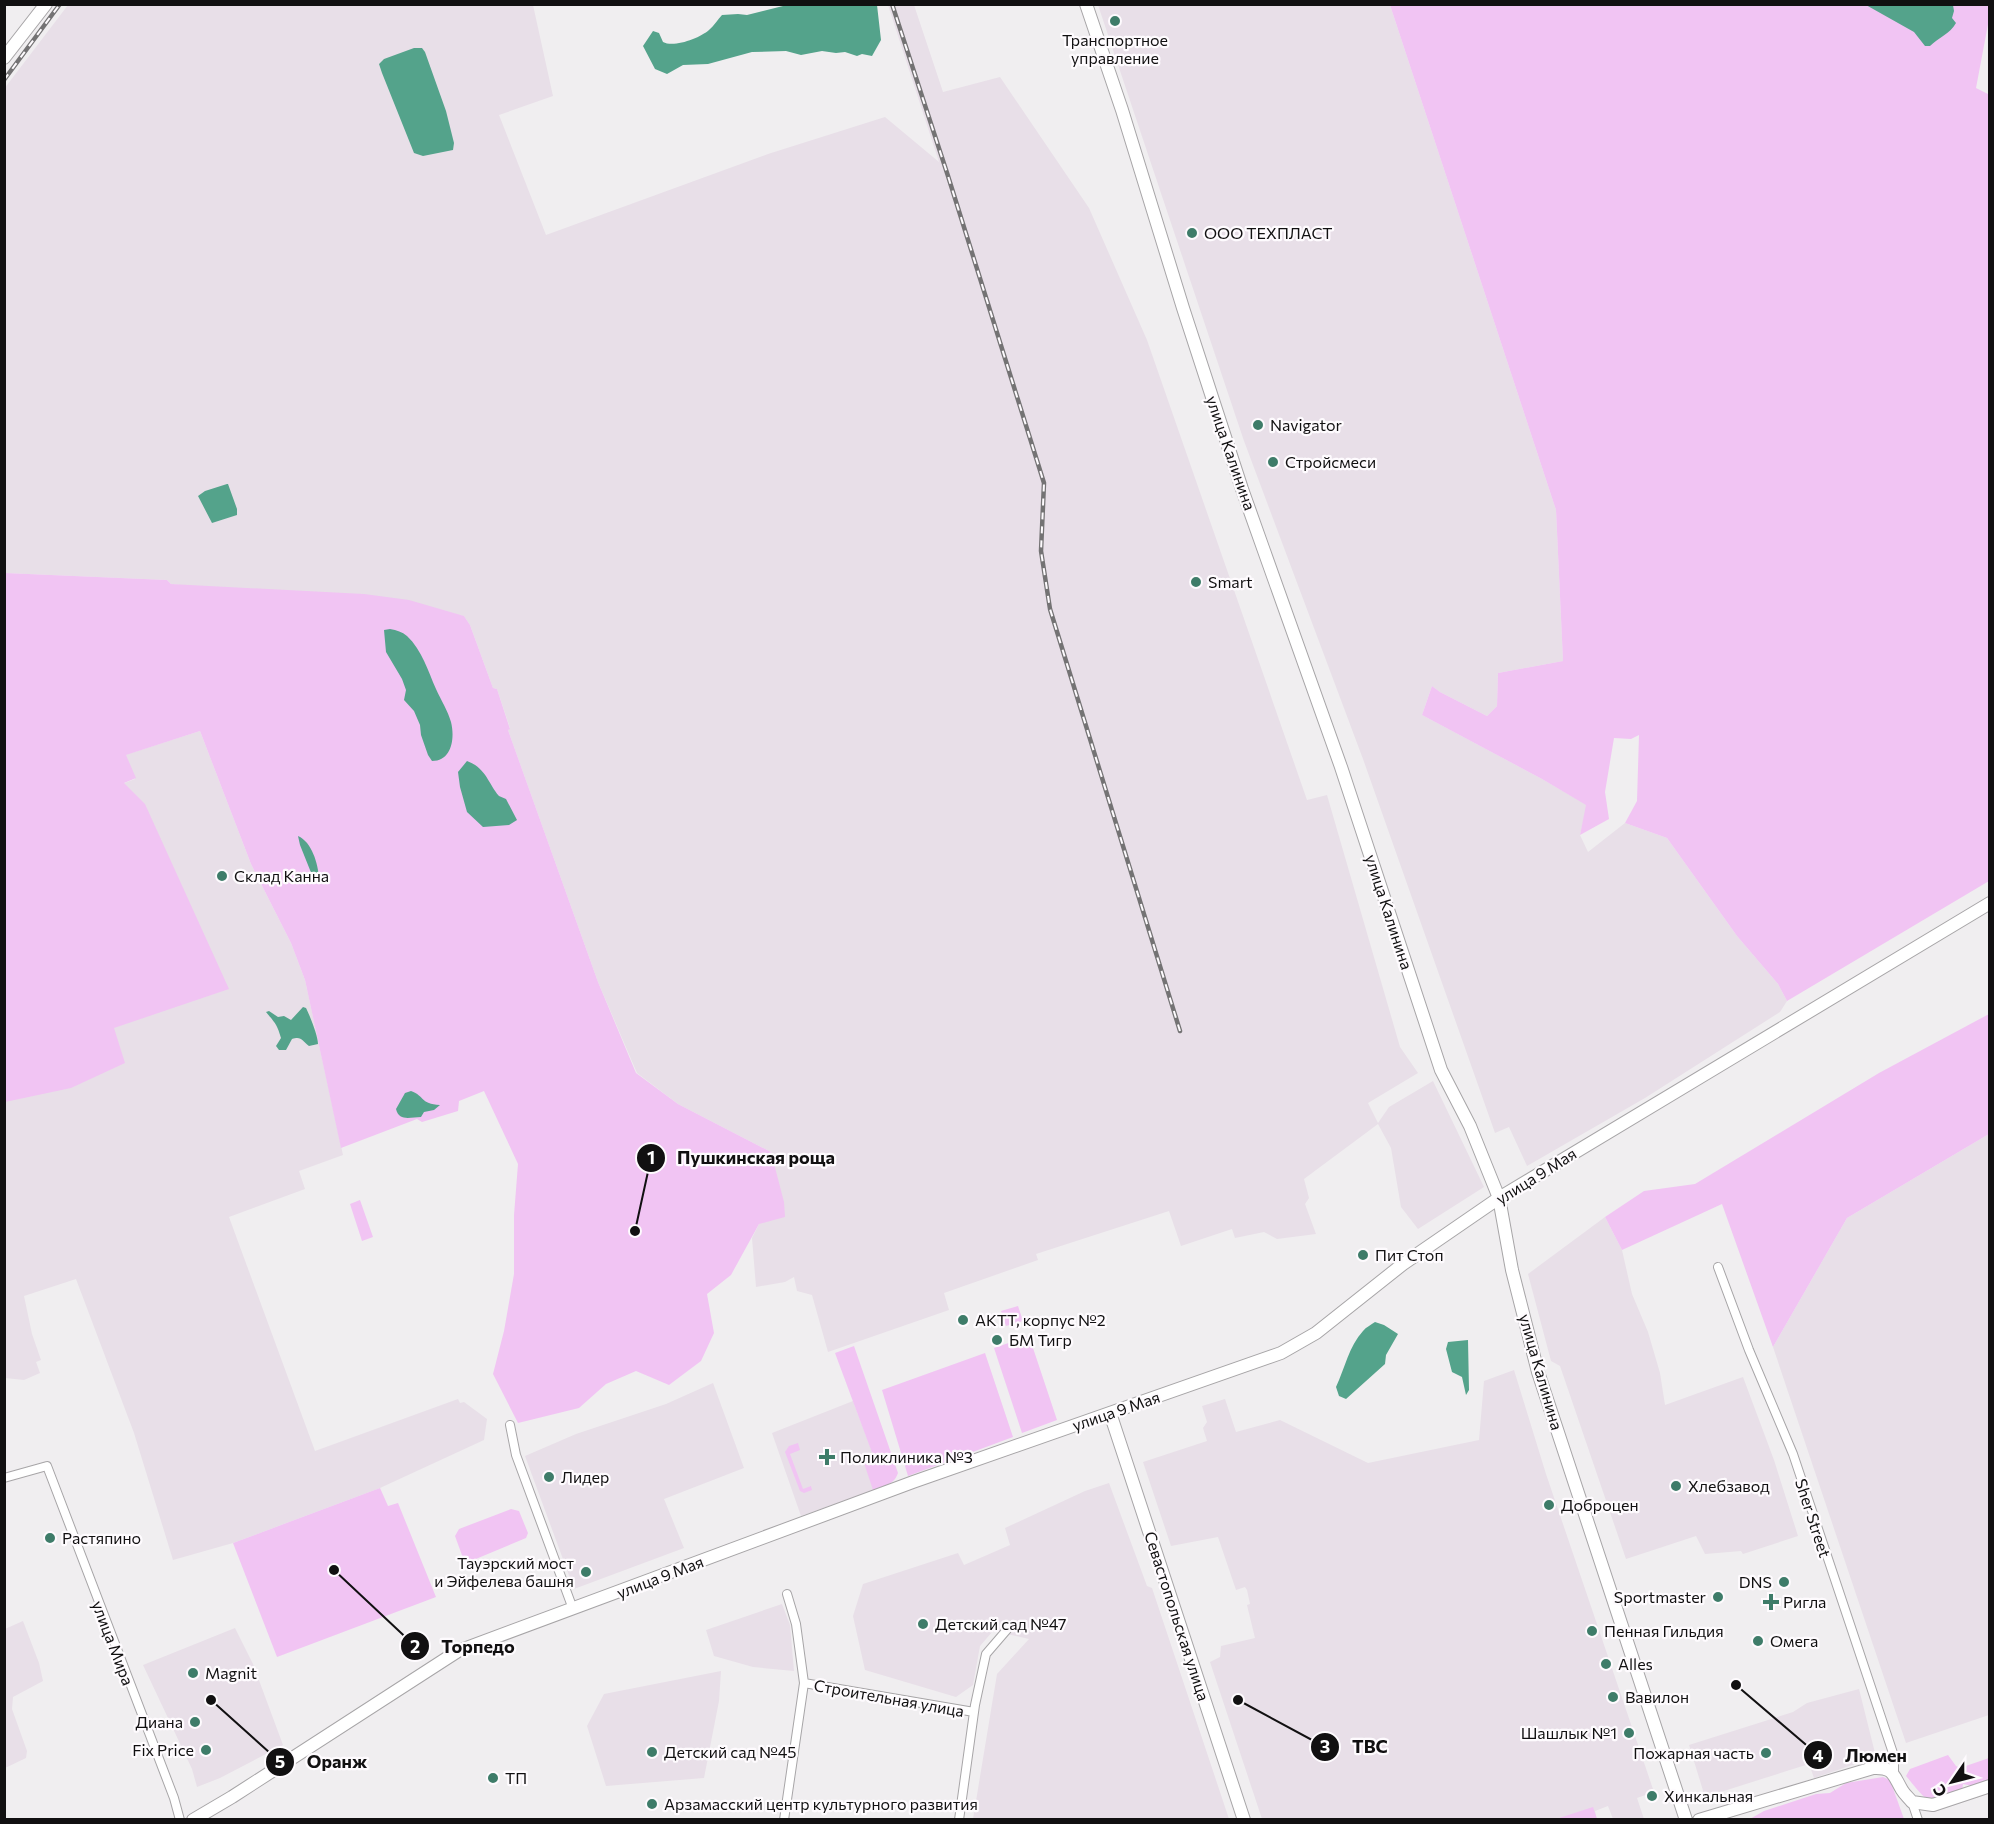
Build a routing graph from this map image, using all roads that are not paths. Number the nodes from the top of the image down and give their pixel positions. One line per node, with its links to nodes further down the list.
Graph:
1 (46, 4): 3 (street)
2 (1086, 4): 5 (street, улица Калинина)
3 (4, 58)
4 (1989, 903): 5 (street, улица 9 Мая)
5 (1499, 1198): 7 (street, улица 9 Мая); 23 (street, улица Калинина)
6 (1718, 1267): 15 (street, Sher Street)
7 (1110, 1413): 11 (street, улица 9 Мая); 22 (street, Севастопольская улица)
8 (510, 1425): 11 (street)
9 (4, 1478): 18 (street, улица Мира)
10 (787, 1594): 13 (street)
11 (573, 1609): 19 (street, улица 9 Мая)
12 (1011, 1625): 14 (street)
13 (804, 1683): 14 (street, Строительная улица); 20 (street)
14 (974, 1712): 21 (street)
15 (1894, 1774): 17 (street); 24 (street)
16 (1989, 1786): 17 (street)
17 (1912, 1802): 25 (street)
18 (180, 1820)
19 (193, 1820)
20 (784, 1820)
21 (959, 1820)
22 (1244, 1820)
23 (1686, 1820)
24 (1699, 1820)
25 (1918, 1820)

